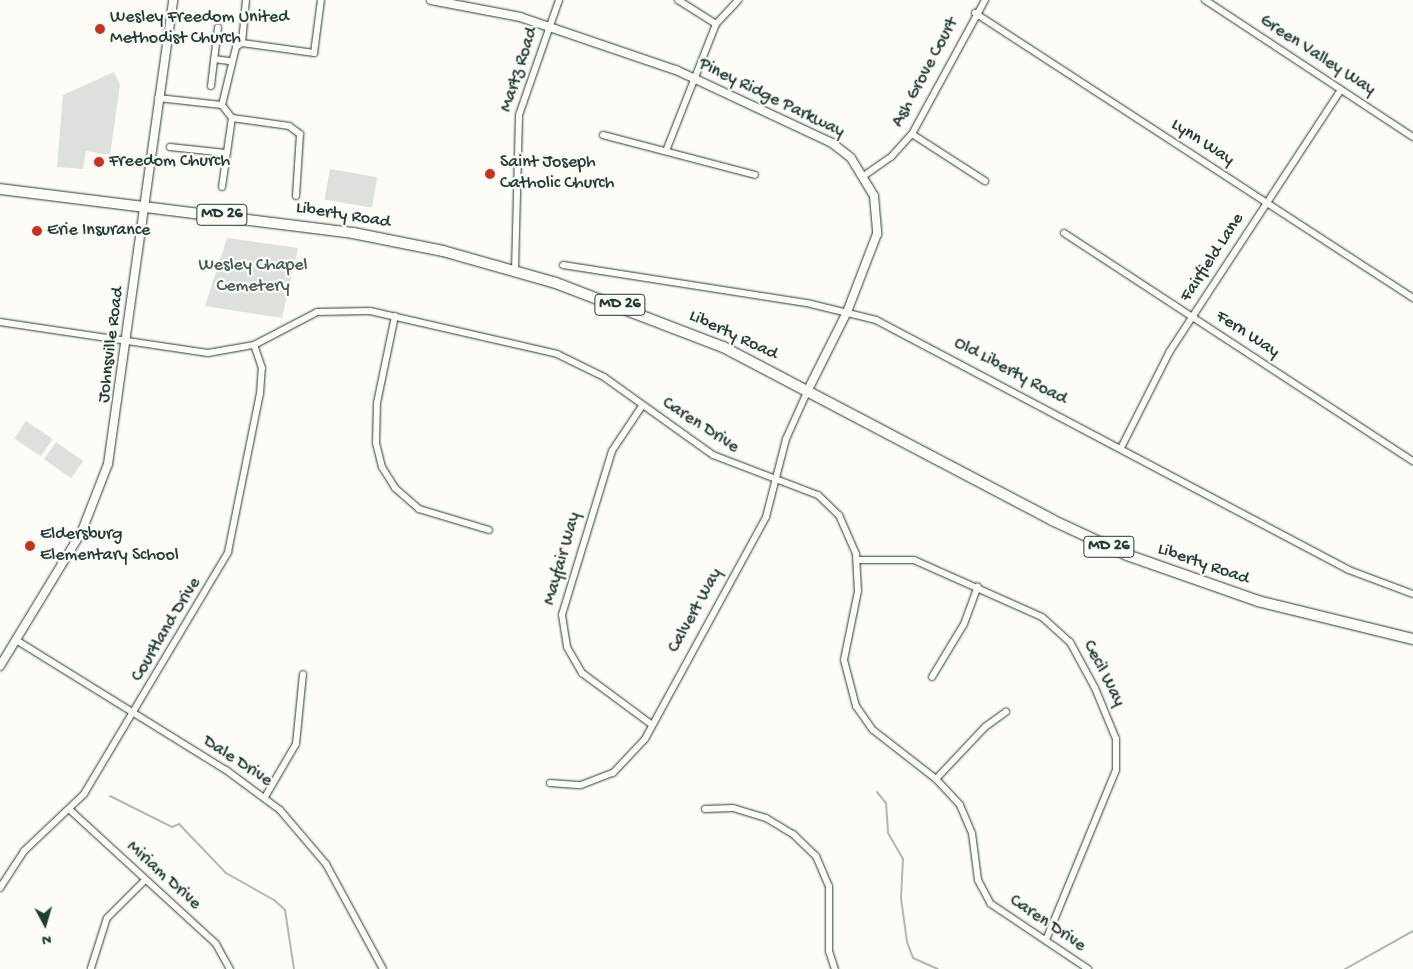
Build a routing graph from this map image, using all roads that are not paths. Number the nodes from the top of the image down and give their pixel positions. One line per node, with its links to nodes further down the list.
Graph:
1 (173, 0): 20 (street, Johnsville Road)
2 (246, 0): 14 (street)
3 (321, 0): 14 (street)
4 (431, 0): 13 (street, Piney Ridge Parkway)
5 (559, 0): 13 (street, Martz Road)
6 (678, 0): 11 (street)
7 (738, 0): 11 (street)
8 (985, 0): 10 (street, Ash Grove Court)
9 (1205, 0): 19 (street, Green Valley Way)
10 (975, 13): 23 (street, Ash Grove Court); 35 (street, Lynn Way)
11 (716, 24): 17 (street)
12 (218, 26): 15 (street)
13 (550, 26): 17 (street, Piney Ridge Parkway); 39 (street, Martz Road)
14 (242, 43): 16 (street)
15 (214, 59): 16 (street); 18 (street)
16 (229, 61): 21 (street)
17 (693, 78): 27 (street); 30 (street, Piney Ridge Parkway)
18 (210, 86)
19 (1341, 90): 25 (street, Green Valley Way); 35 (street, Fairfield Lane)
20 (158, 98): 21 (street); 36 (street, Johnsville Road)
21 (222, 105): 22 (street)
22 (232, 118): 28 (street); 34 (street)
23 (912, 134): 30 (street, Ash Grove Court); 31 (street)
24 (603, 135): 27 (street)
25 (1413, 137)
26 (170, 147): 28 (street)
27 (666, 151): 29 (street)
28 (226, 153): 32 (street)
29 (755, 175)
30 (865, 175): 41 (street, Piney Ridge Parkway)
31 (985, 181)
32 (222, 187)
33 (0, 189): 36 (main road, Liberty Road / MD 26)
34 (296, 196)
35 (1267, 203): 40 (street, Lynn Way); 43 (street, Fairfield Lane)
36 (143, 206): 39 (main road, Liberty Road / MD 26); 45 (street, Johnsville Road)
37 (1064, 234): 43 (street, Fern Way)
38 (563, 265): 41 (street, Old Liberty Road)
39 (515, 270): 47 (main road, Liberty Road / MD 26)
40 (1413, 298)
41 (847, 312): 47 (street, Piney Ridge Parkway); 49 (street, Old Liberty Road)
42 (394, 316): 46 (street, Caren Drive); 48 (street, Caren Drive); 52 (street)
43 (1192, 316): 49 (street, Fairfield Lane); 50 (street, Fern Way)
44 (0, 322): 45 (street, Caren Drive)
45 (128, 338): 46 (street, Caren Drive); 57 (street, Johnsville Road)
46 (254, 345): 62 (street, Courtland Drive)
47 (808, 390): 51 (street, Calvert Way); 56 (main road, Liberty Road / MD 26)
48 (642, 406): 51 (street, Caren Drive); 63 (street, Mayfair Way)
49 (1121, 448): 55 (street, Old Liberty Road)
50 (1413, 461)
51 (776, 480): 53 (street, Caren Drive); 63 (street, Calvert Way)
52 (489, 530)
53 (857, 560): 54 (street, Cecil Way); 64 (street, Caren Drive)
54 (978, 586): 60 (street); 71 (street, Cecil Way)
55 (1413, 594)
56 (1413, 639)
57 (16, 640): 58 (street, Johnsville Road); 62 (street, Dale Drive)
58 (0, 666)
59 (303, 674): 66 (street)
60 (932, 677)
61 (1006, 712): 64 (street)
62 (134, 713): 66 (street, Dale Drive); 68 (street, Courtland Drive)
63 (651, 724): 65 (street, Calvert Way)
64 (936, 779): 71 (street, Caren Drive)
65 (550, 783)
66 (265, 797): 74 (street, Dale Drive)
67 (705, 808): 75 (street)
68 (70, 810): 69 (street, Miriam Drive); 70 (street, Courtland Drive)
69 (145, 880): 72 (street); 73 (street, Miriam Drive)
70 (0, 888)
71 (1046, 940): 76 (street, Caren Drive)
72 (91, 968)
73 (230, 969)
74 (383, 969)
75 (835, 969)
76 (1088, 969)

